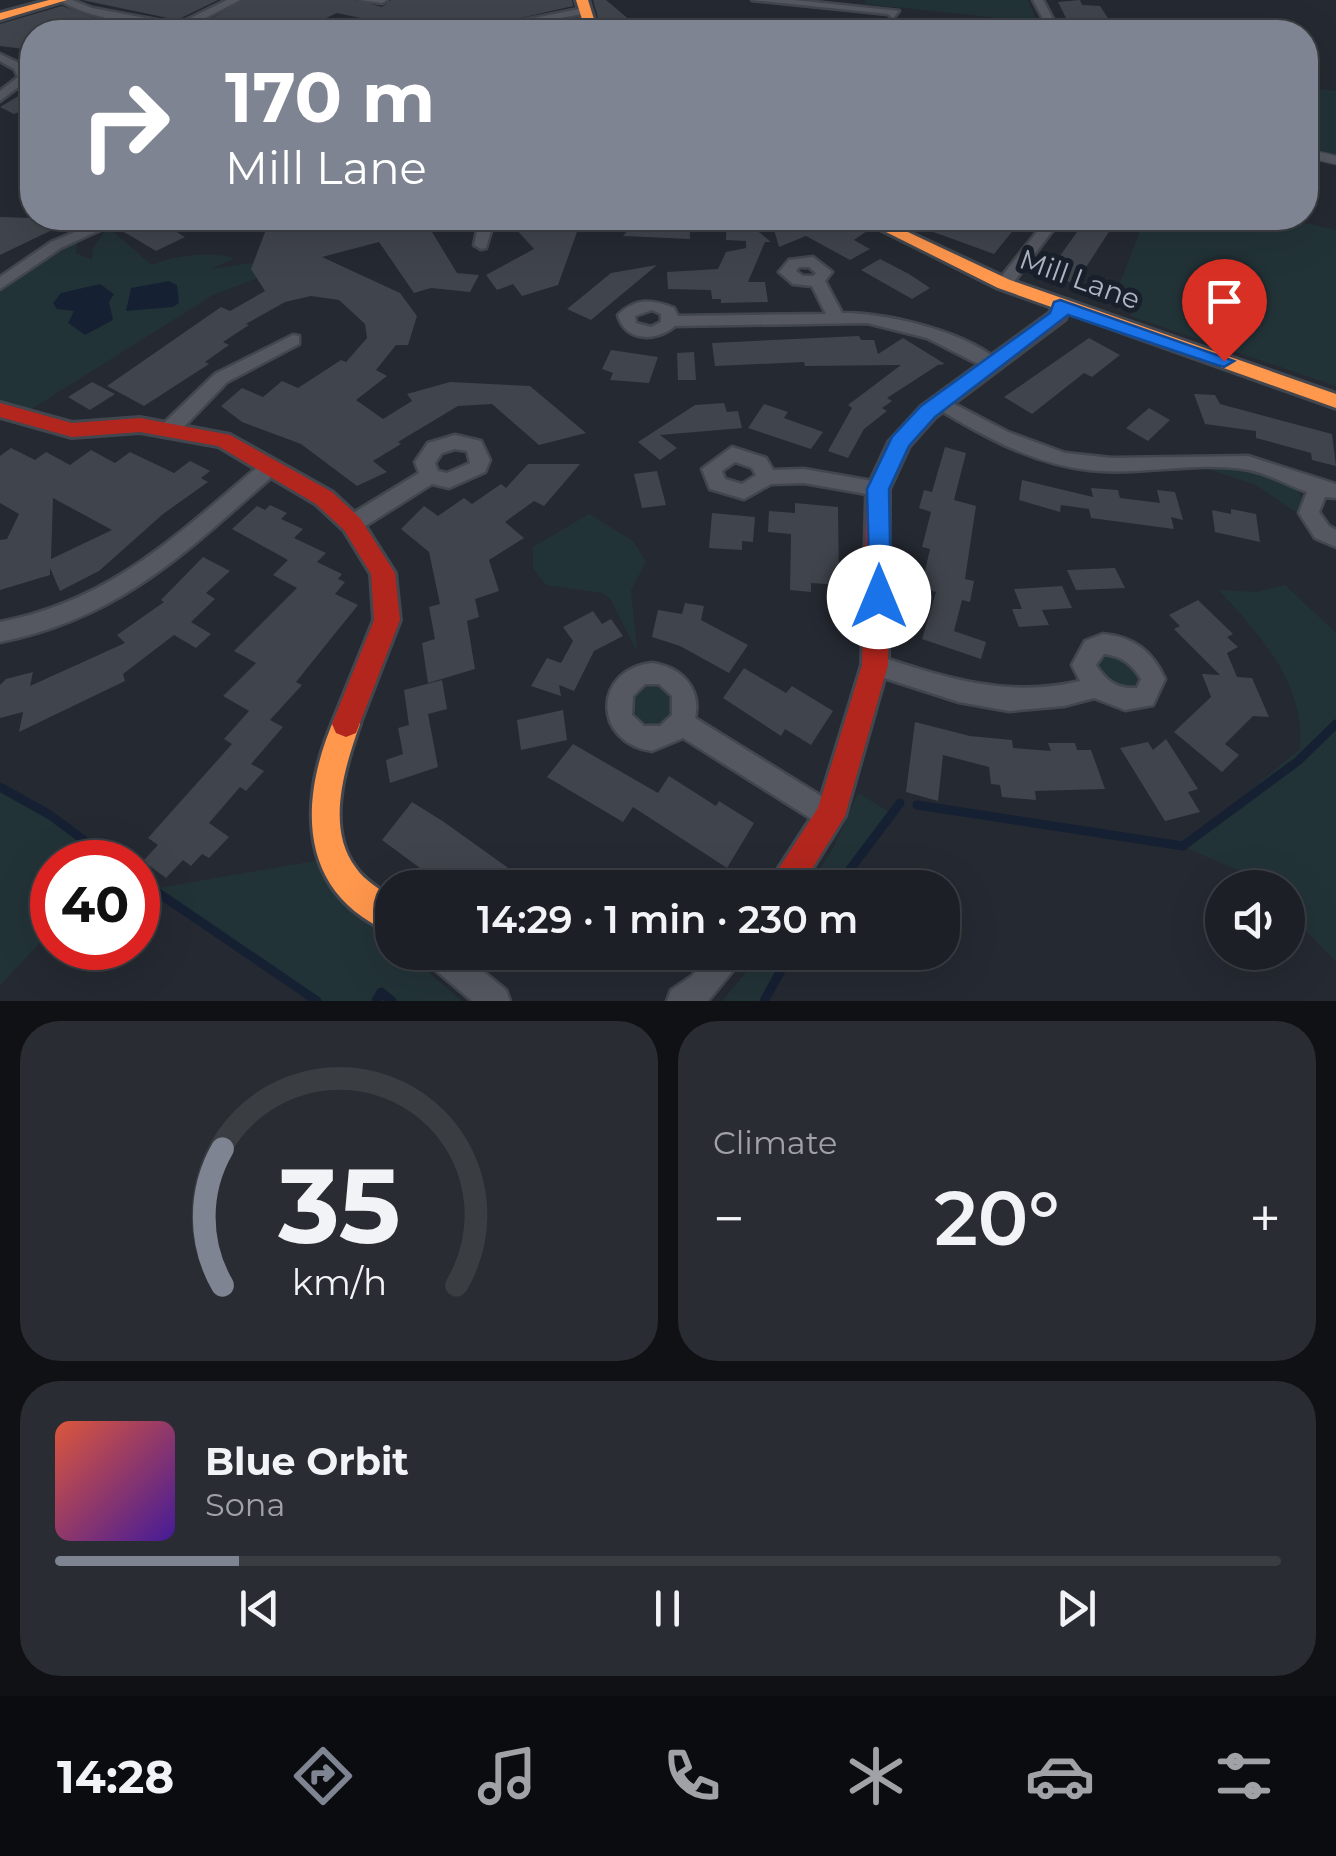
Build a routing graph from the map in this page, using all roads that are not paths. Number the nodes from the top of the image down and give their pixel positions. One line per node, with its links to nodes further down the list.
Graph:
1 (62, 0): 9 (street); 10 (street)
2 (234, 0): 11 (street)
3 (365, 0): 5 (street)
4 (757, 0): 8 (street)
5 (384, 3)
6 (522, 10): 12 (street)
7 (586, 14): 12 (street)
8 (893, 15)
9 (0, 17)
10 (134, 20)
11 (195, 20)
12 (534, 20)
13 (90, 230): 19 (street)
14 (484, 230): 17 (street)
15 (891, 230): 20 (street, Mill Lane)
16 (1046, 230): 20 (street)
17 (482, 245)
18 (817, 280): 22 (street)
19 (0, 284)
20 (1004, 284): 21 (street, Mill Lane)
21 (1060, 306): 25 (street); 26 (street, Mill Lane)
22 (836, 318): 23 (street); 25 (street)
23 (671, 321)
24 (293, 340): 29 (street)
25 (994, 365): 27 (street)
26 (1336, 402)
27 (941, 403): 33 (street); 34 (street)
28 (0, 410): 29 (street)
29 (171, 428): 30 (street)
30 (268, 469): 35 (street); 37 (street)
31 (430, 476): 35 (street)
32 (767, 477): 33 (street)
33 (878, 489): 38 (street)
34 (1327, 491): 36 (street)
35 (352, 524): 43 (street)
36 (1336, 539)
37 (0, 632)
38 (875, 665): 39 (street); 41 (street)
39 (1096, 687)
40 (682, 724): 41 (street)
41 (830, 816): 42 (street)
42 (794, 870)
43 (375, 904)
44 (458, 970): 46 (street)
45 (716, 970): 47 (street)
46 (495, 1001)
47 (682, 1001)

